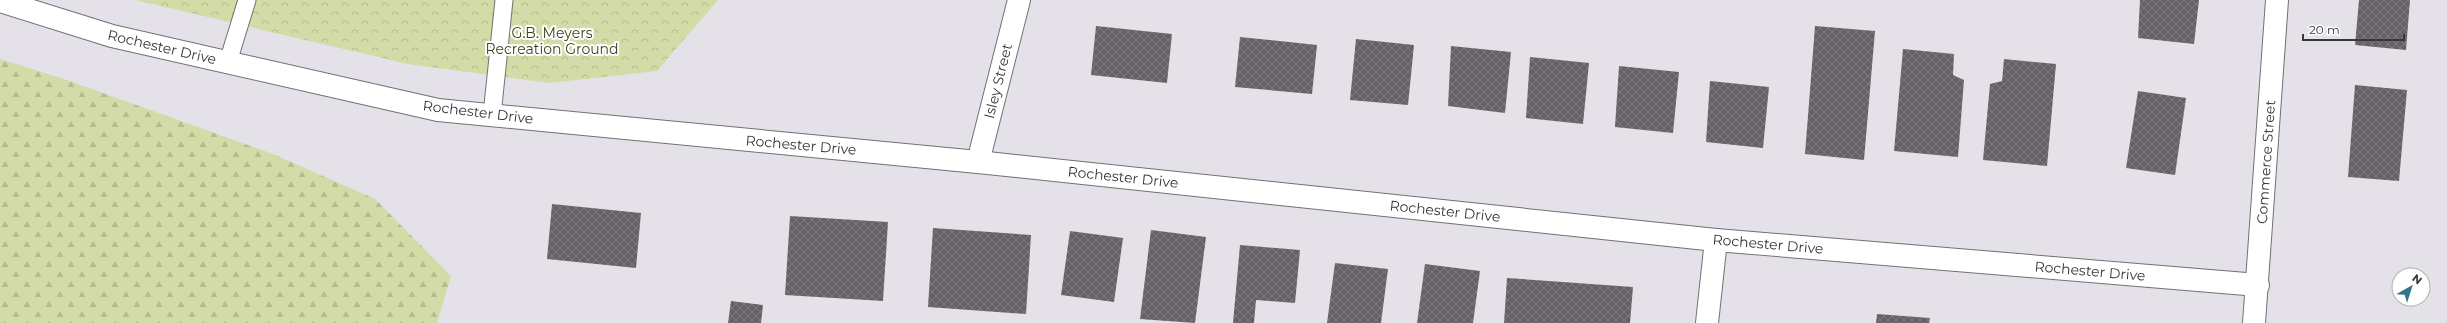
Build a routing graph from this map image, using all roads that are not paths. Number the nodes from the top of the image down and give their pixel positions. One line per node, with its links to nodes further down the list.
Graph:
1 (247, 0): 6 (lane)
2 (504, 0): 7 (lane)
3 (1019, 0): 8 (street, Isley Street)
4 (2277, 0): 10 (street, Commerce Street)
5 (0, 1): 6 (street, Rochester Drive)
6 (228, 62): 7 (street, Rochester Drive)
7 (492, 115): 8 (street, Rochester Drive)
8 (978, 162): 9 (street, Rochester Drive)
9 (1716, 240): 10 (street, Rochester Drive); 11 (street)
10 (2258, 285): 12 (street, Commerce Street)
11 (1707, 323)
12 (2254, 323)

